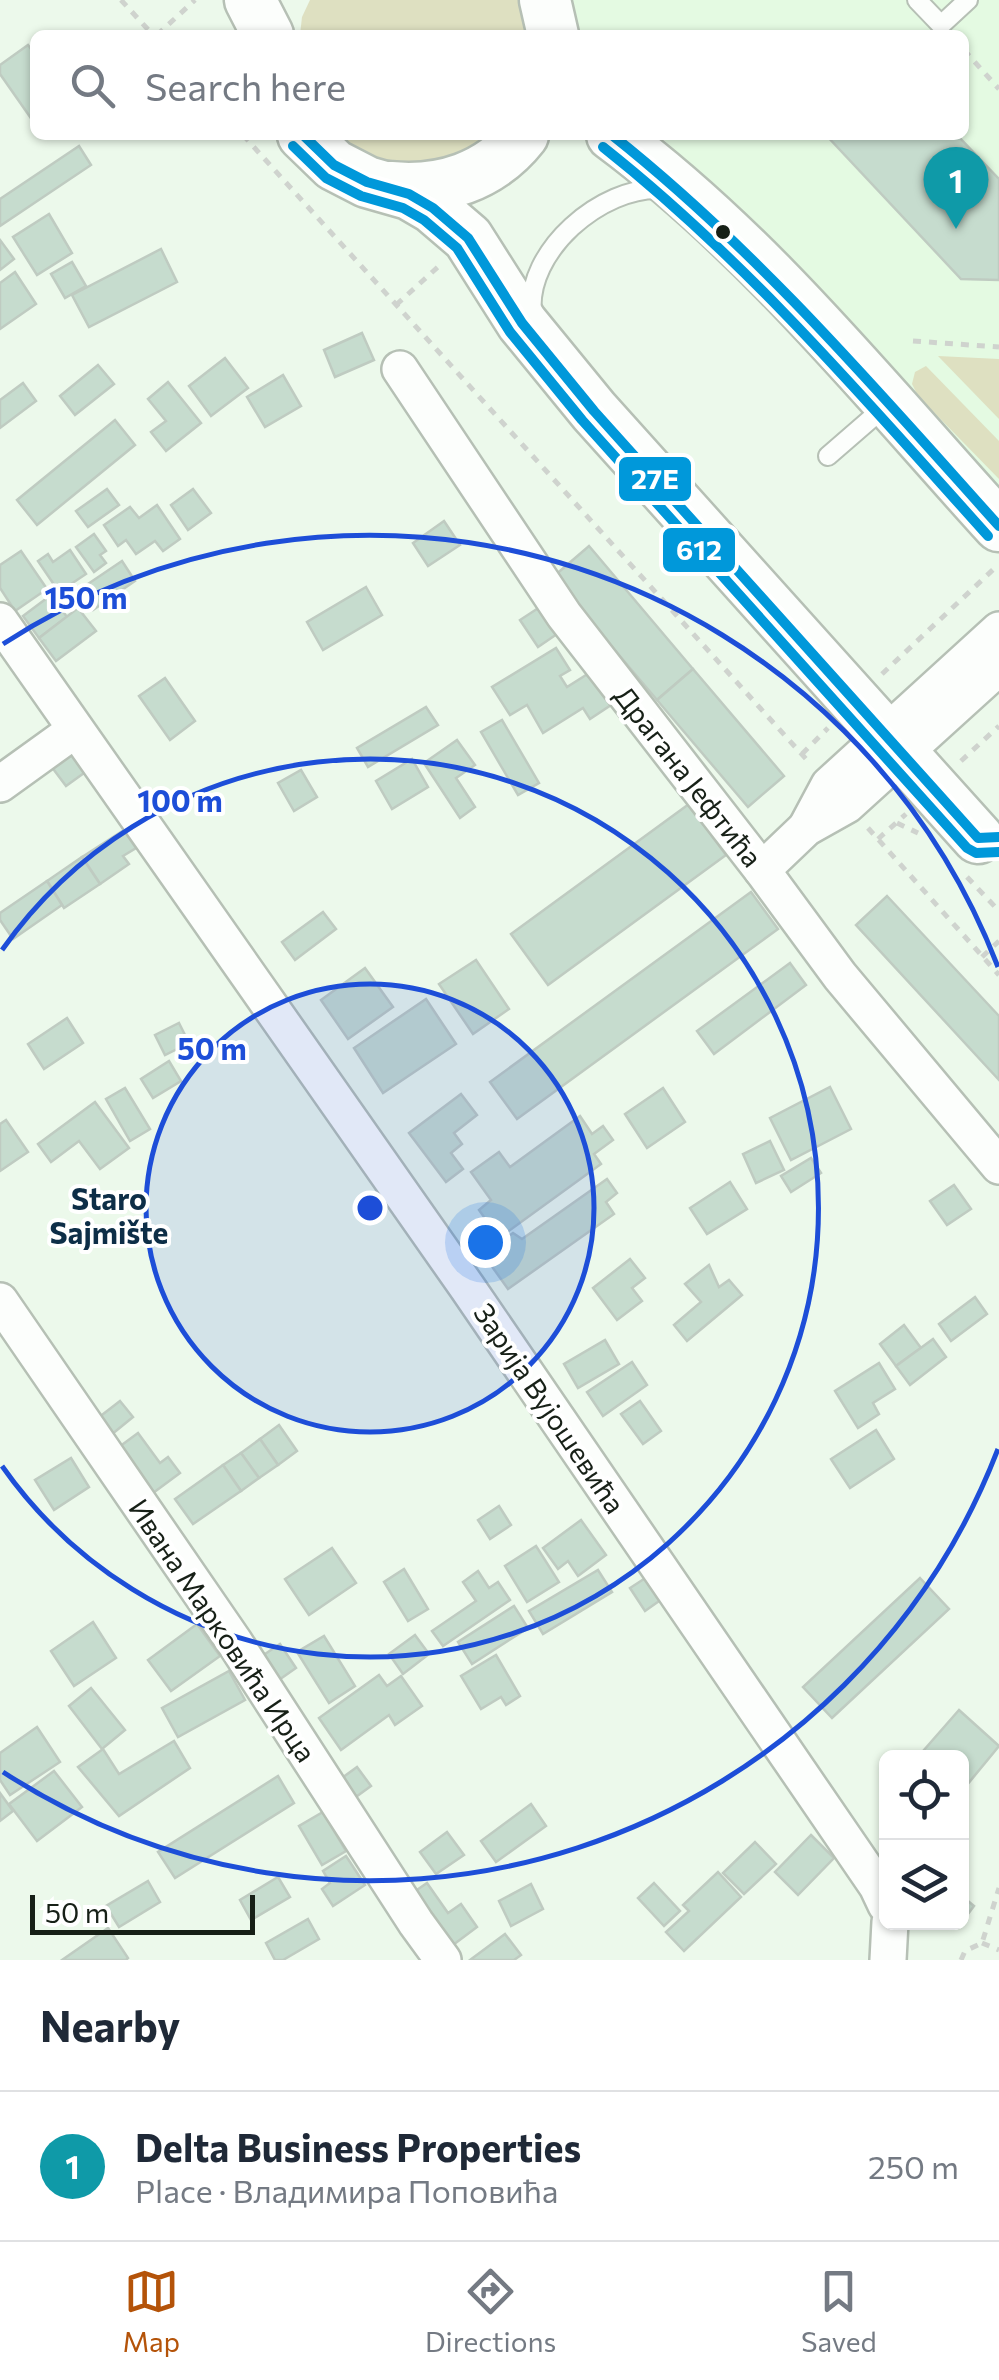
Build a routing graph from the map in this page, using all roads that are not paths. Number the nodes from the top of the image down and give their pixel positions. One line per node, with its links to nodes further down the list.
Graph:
1 (250, 0): 5 (main road)
2 (281, 0): 6 (main road)
3 (918, 0): 4 (lane)
4 (968, 0)
5 (268, 30)
6 (272, 30)
7 (308, 140): 10 (main road)
8 (518, 140): 10 (main road)
9 (618, 140): 11 (main road)
10 (385, 186): 12 (main road)
11 (694, 202): 12 (lane); 14 (main road)
12 (551, 359): 21 (main road)
13 (400, 369): 24 (street, Драгана Јефтића)
14 (888, 404): 15 (lane); 16 (main road)
15 (828, 456)
16 (999, 526)
17 (0, 621): 20 (street, Зарија Вујошевића)
18 (999, 630): 21 (street)
19 (999, 667): 21 (street)
20 (74, 730): 22 (street); 27 (street, Зарија Вујошевића)
21 (893, 745): 23 (main road); 24 (street)
22 (0, 784)
23 (988, 837)
24 (762, 870): 25 (street, Драгана Јефтића)
25 (999, 1166)
26 (0, 1301): 29 (street, Ивана Марковића Ирца)
27 (879, 1888)
28 (890, 1930): 30 (street)
29 (443, 1960)
30 (888, 1960)

